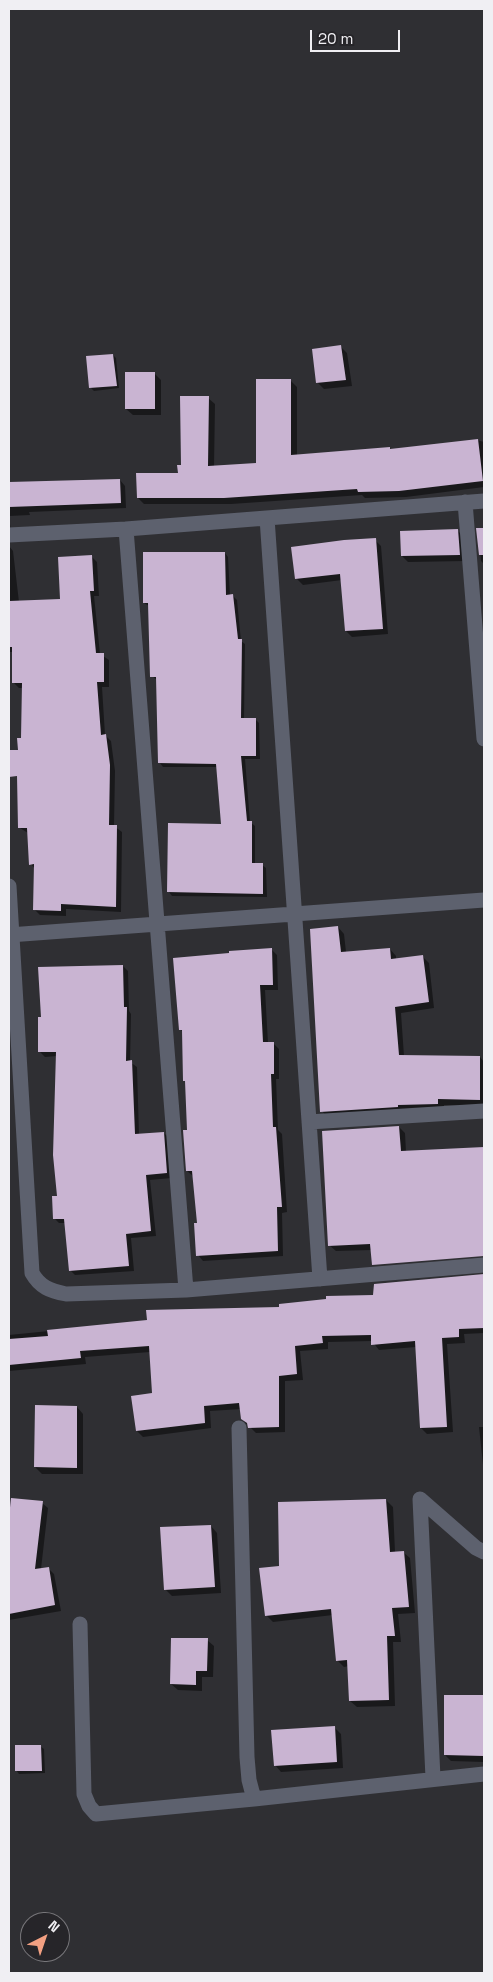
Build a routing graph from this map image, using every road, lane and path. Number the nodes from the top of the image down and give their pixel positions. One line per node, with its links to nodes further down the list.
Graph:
1 (484, 501): 2 (street)
2 (465, 502): 3 (street); 6 (street)
3 (267, 518): 4 (street); 9 (street)
4 (126, 529): 5 (street); 10 (street)
5 (9, 535)
6 (484, 739)
7 (9, 886): 11 (street)
8 (484, 900): 9 (street)
9 (295, 914): 10 (street); 13 (street)
10 (157, 924): 11 (street); 16 (street)
11 (11, 935): 16 (street)
12 (484, 1111): 13 (street)
13 (308, 1122): 15 (street)
14 (484, 1265): 15 (street)
15 (320, 1279): 16 (street)
16 (186, 1290)
17 (239, 1428): 22 (street)
18 (484, 1552): 21 (street)
19 (80, 1624): 22 (street)
20 (484, 1774): 21 (street)
21 (433, 1778): 22 (street)
22 (254, 1799)

